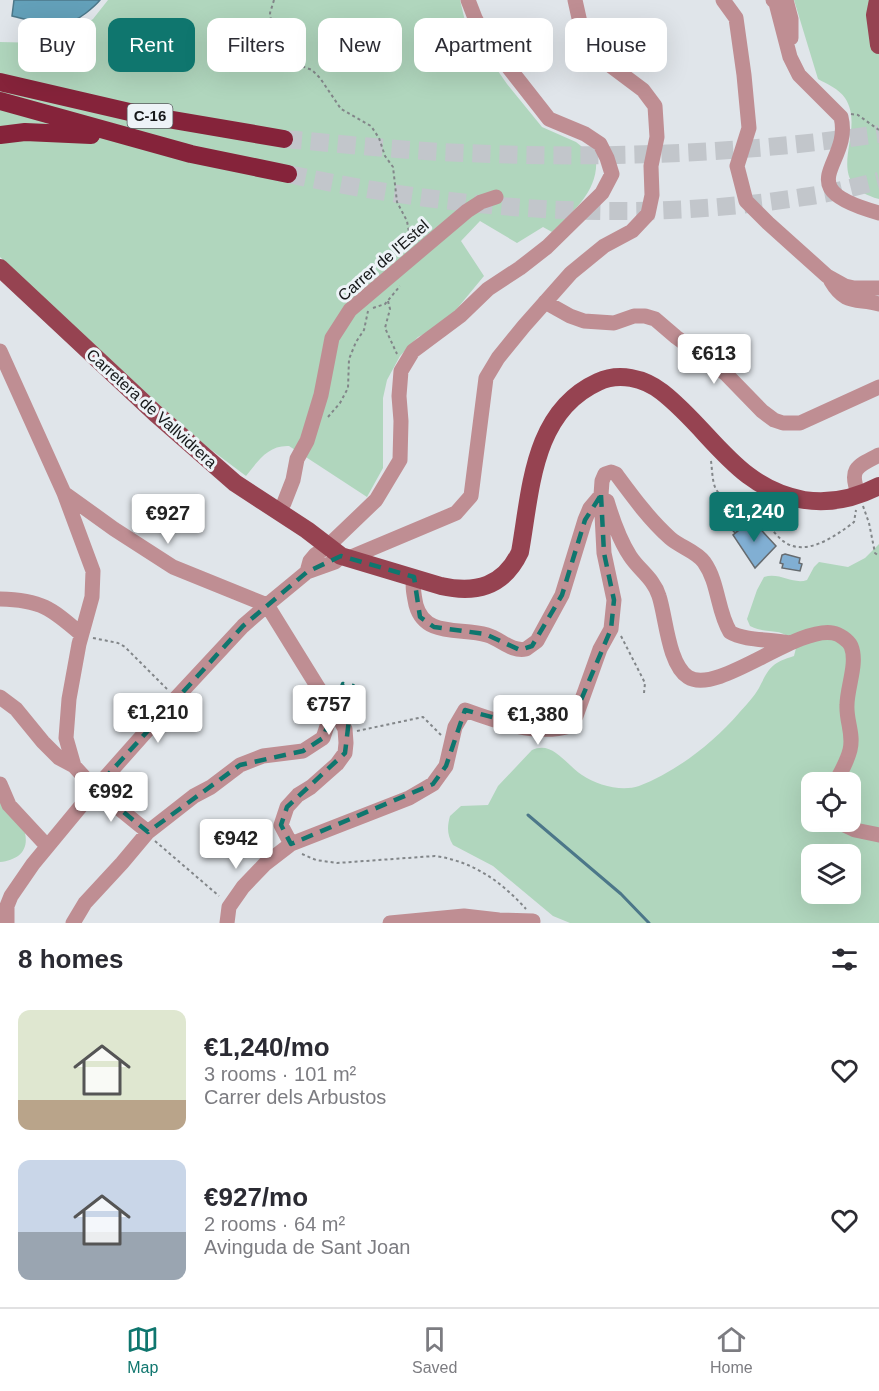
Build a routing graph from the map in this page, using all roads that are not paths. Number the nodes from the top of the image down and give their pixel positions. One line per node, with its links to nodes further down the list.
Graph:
1 (468, 0): 31 (street)
2 (575, 0): 20 (street)
3 (723, 0): 18 (street)
4 (773, 0): 8 (street)
5 (786, 0): 8 (street)
6 (878, 0): 7 (main road)
7 (879, 45)
8 (790, 57): 16 (street)
9 (0, 82): 12 (highway, C-16)
10 (0, 101): 13 (highway, C-16)
11 (0, 135): 13 (highway)
12 (284, 139)
13 (141, 142): 14 (highway, C-16)
14 (288, 174)
15 (496, 197): 30 (street, Carrer de l'Estel)
16 (879, 213)
17 (0, 268): 30 (main road, Carretera de Vallvidrera)
18 (827, 276): 19 (street); 21 (street)
19 (879, 288)
20 (544, 302): 24 (street); 31 (street)
21 (879, 304)
22 (0, 351): 23 (street)
23 (7, 383): 27 (street)
24 (879, 387)
25 (879, 455): 29 (street)
26 (879, 486): 29 (main road, Carretera de Vallvidrera)
27 (64, 493): 34 (street); 35 (street)
28 (601, 495): 32 (street); 36 (street); 36 (street); 46 (street)
29 (859, 495): 32 (main road, Carretera de Vallvidrera)
30 (278, 511): 31 (main road, Carretera de Vallvidrera)
31 (333, 549): 32 (main road, Carretera de Vallvidrera); 34 (street)
32 (414, 577)
33 (0, 599): 35 (street)
34 (267, 605): 38 (street); 42 (street)
35 (81, 634): 39 (street)
36 (790, 644): 40 (street)
37 (0, 697): 39 (street)
38 (329, 703): 44 (street); 46 (street)
39 (74, 766): 42 (street)
40 (840, 772)
41 (0, 784): 47 (street)
42 (95, 789): 44 (street); 47 (street)
43 (861, 831): 45 (street)
44 (148, 832): 50 (street)
45 (879, 835)
46 (291, 844): 51 (street)
47 (47, 846): 49 (street)
48 (533, 921): 52 (street)
49 (7, 923)
50 (73, 923)
51 (227, 923)
52 (390, 923)

